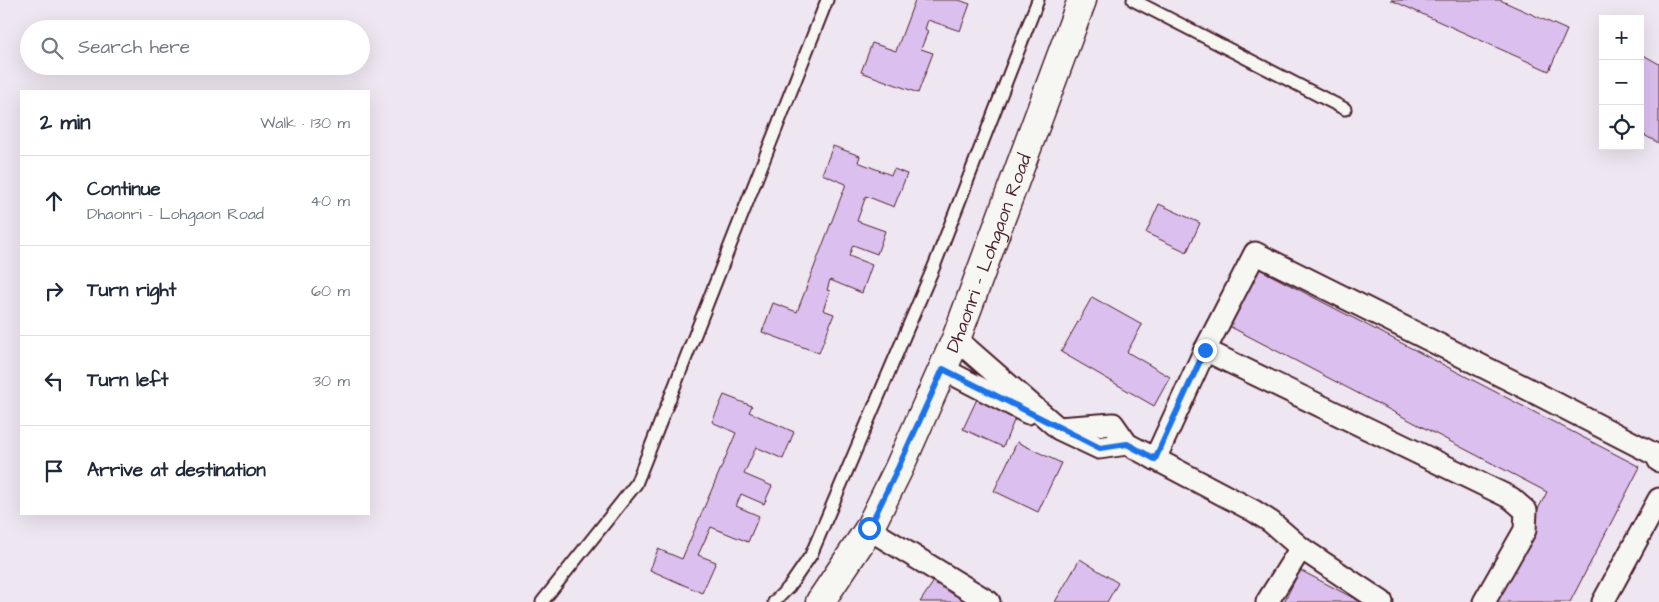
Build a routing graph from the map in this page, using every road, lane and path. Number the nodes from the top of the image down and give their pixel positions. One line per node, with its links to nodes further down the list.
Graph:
1 (827, 0): 15 (lane)
2 (1038, 0): 16 (lane)
3 (1082, 0): 6 (main road, Dhaonri - Lohgaon Road)
4 (1133, 0): 5 (lane)
5 (1345, 109)
6 (956, 339): 8 (main road, Dhaonri - Lohgaon Road); 9 (street)
7 (1205, 350): 10 (street); 11 (street); 21 (street)
8 (943, 369): 9 (street); 13 (main road, Dhaonri - Lohgaon Road)
9 (1058, 428): 10 (street)
10 (1155, 459): 14 (street)
11 (1659, 461)
12 (1659, 499): 22 (street)
13 (869, 528): 17 (main road, Dhaonri - Lohgaon Road); 18 (street)
14 (1301, 548): 19 (street); 20 (street)
15 (542, 602)
16 (774, 602)
17 (820, 602)
18 (988, 602)
19 (1267, 602)
20 (1382, 602)
21 (1484, 602)
22 (1603, 602)

